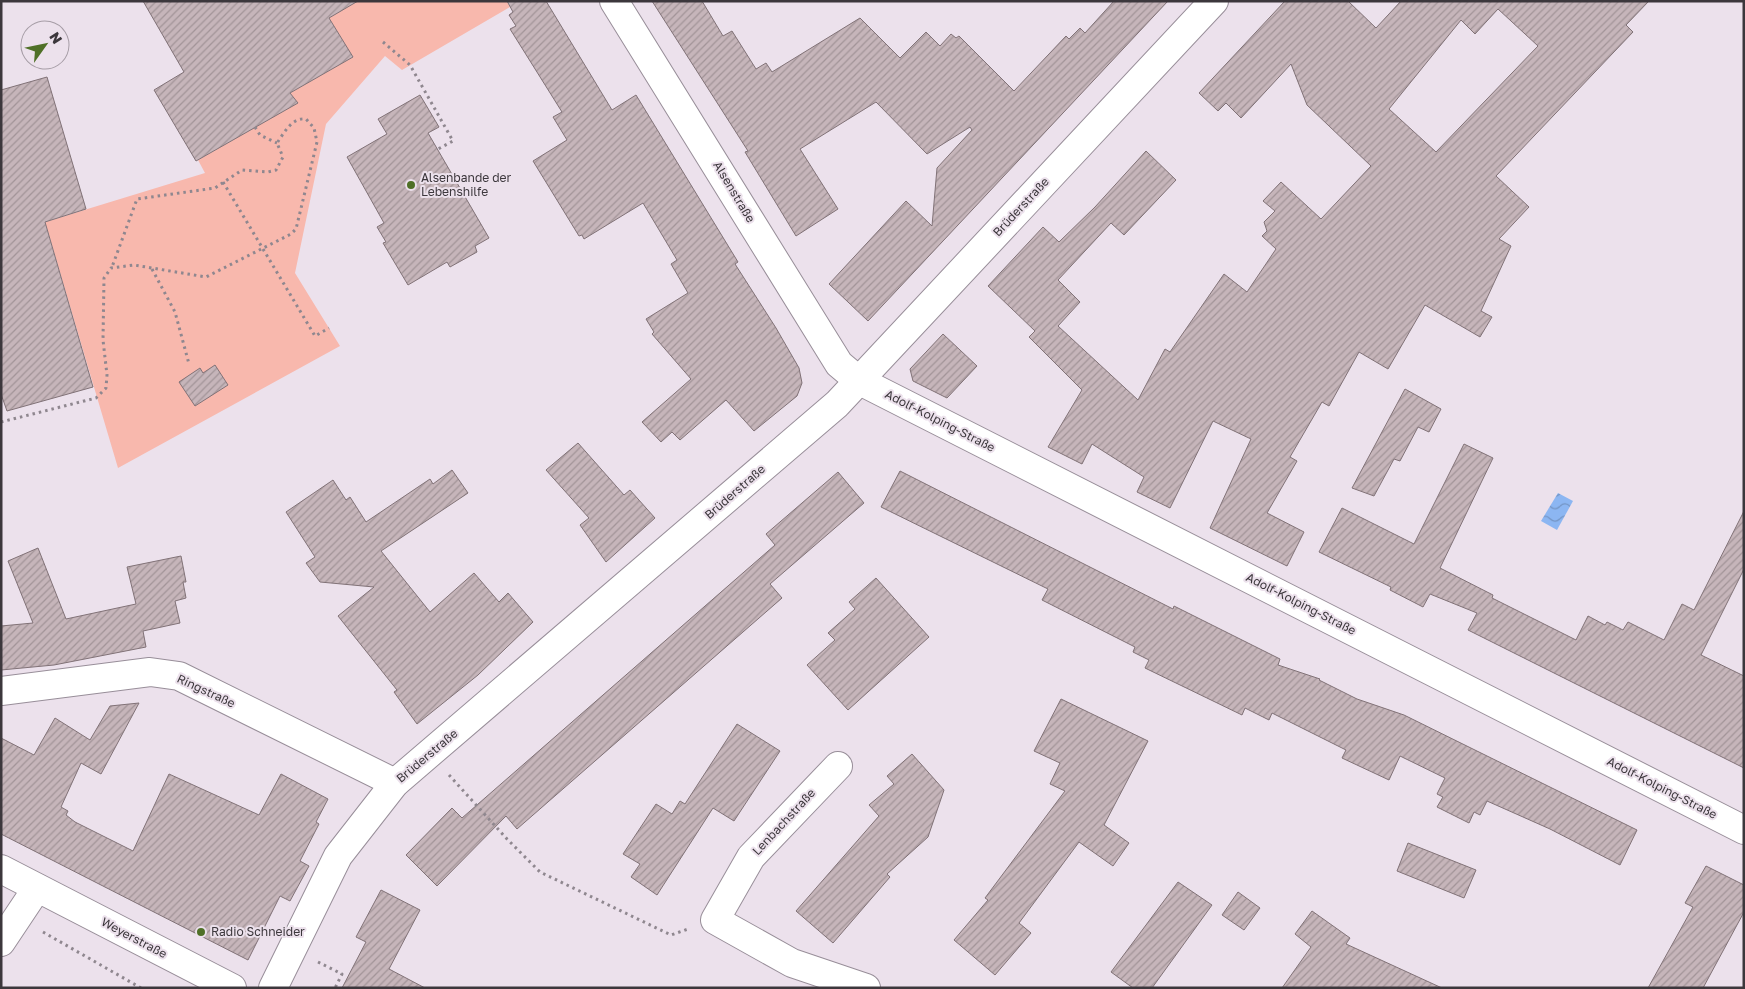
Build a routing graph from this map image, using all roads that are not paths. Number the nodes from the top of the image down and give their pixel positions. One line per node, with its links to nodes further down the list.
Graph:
1 (614, 1): 3 (street, Alsenstraße)
2 (1214, 1): 3 (street, Brüderstraße)
3 (858, 380): 6 (street, Brüderstraße); 7 (street, Adolf-Kolping-Straße)
4 (1, 690): 6 (street, Ringstraße)
5 (838, 766): 13 (street, Lenbachstraße)
6 (395, 783): 12 (street, Brüderstraße)
7 (1744, 830)
8 (1, 869): 9 (street, Weyerstraße)
9 (36, 888): 10 (street); 11 (street, Weyerstraße)
10 (1, 942)
11 (224, 986)
12 (273, 988)
13 (866, 988)

